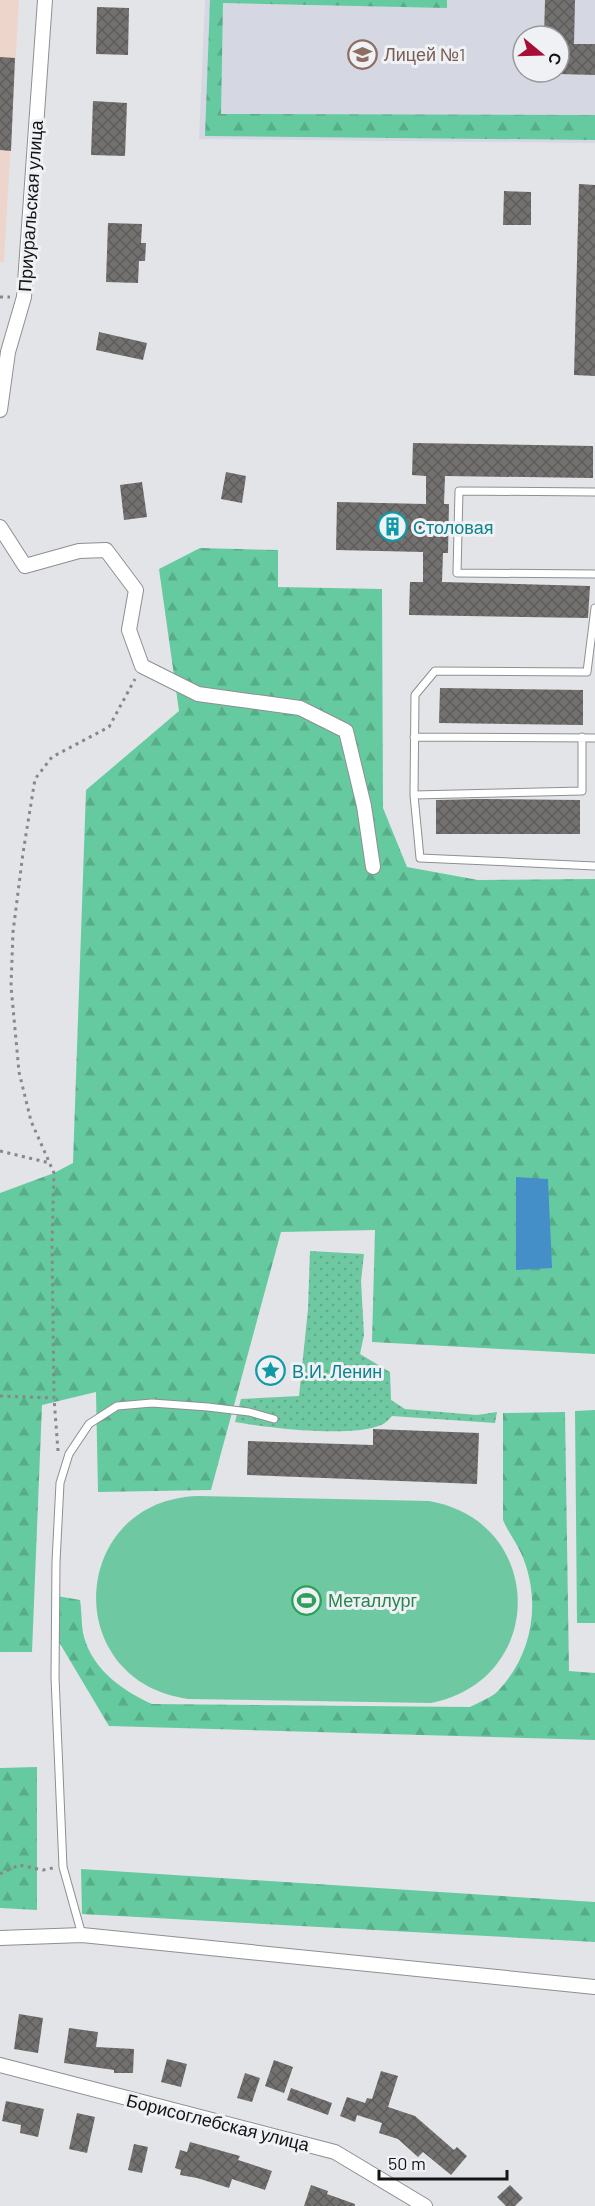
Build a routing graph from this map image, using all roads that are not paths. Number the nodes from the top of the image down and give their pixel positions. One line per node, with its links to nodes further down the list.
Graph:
1 (45, 0): 2 (street, Приуральская улица)
2 (0, 410)
3 (595, 492): 5 (lane)
4 (0, 527): 12 (street)
5 (595, 574)
6 (595, 608): 7 (lane)
7 (414, 737): 8 (lane); 10 (lane)
8 (582, 738): 9 (lane); 10 (lane)
9 (595, 738)
10 (414, 795): 11 (lane)
11 (595, 866)
12 (373, 867)
13 (274, 1419): 14 (lane)
14 (82, 1935): 15 (street); 16 (street)
15 (0, 1938)
16 (595, 1987)
17 (0, 2066): 18 (street, Борисоглебская улица)
18 (425, 2206)

